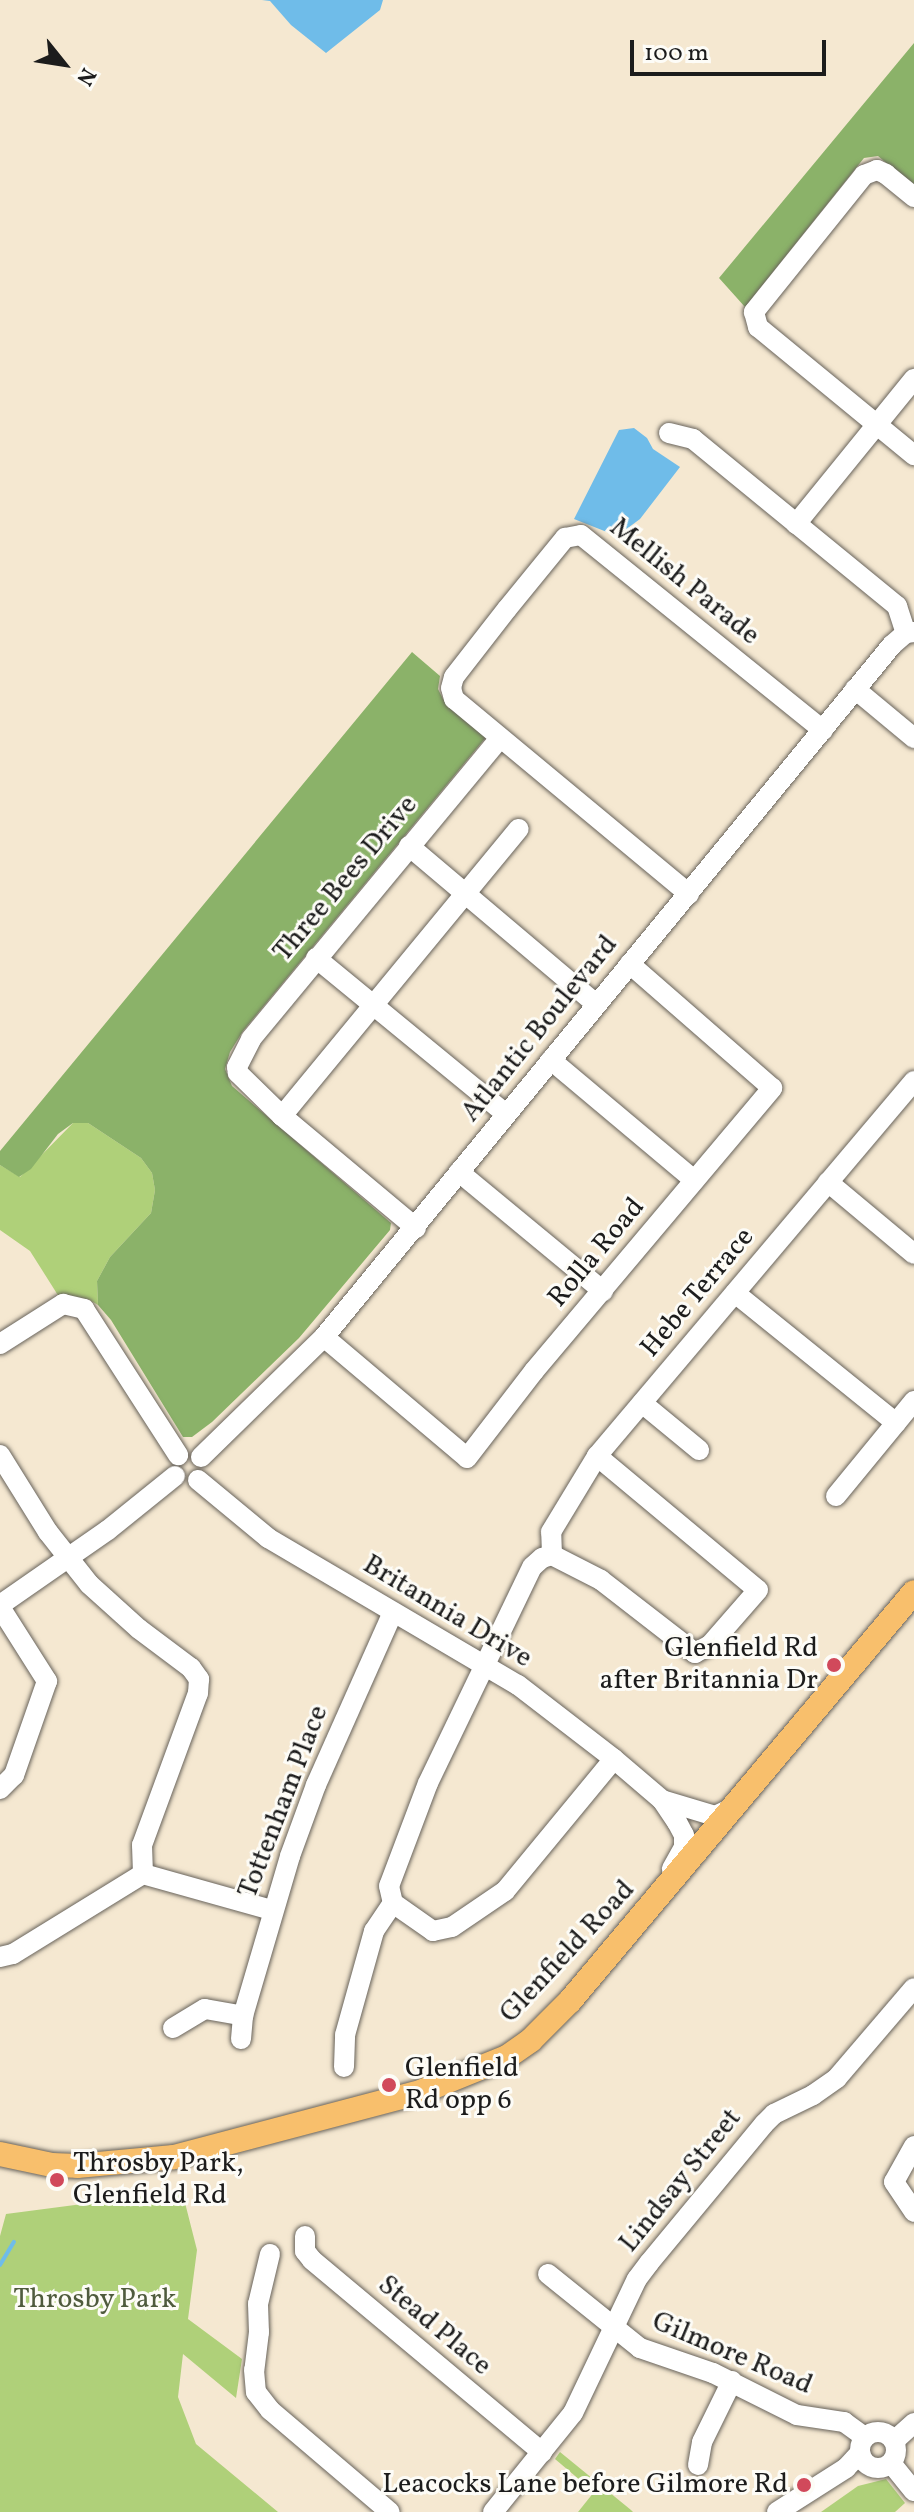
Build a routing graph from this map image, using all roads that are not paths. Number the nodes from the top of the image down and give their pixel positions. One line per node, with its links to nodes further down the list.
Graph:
1 (914, 197): 3 (street)
2 (914, 379): 3 (street)
3 (877, 425): 5 (street); 6 (street)
4 (669, 433): 6 (street)
5 (914, 455)
6 (796, 524): 7 (street)
7 (910, 633): 8 (street, Atlantic Boulevard)
8 (855, 689): 9 (street, Atlantic Boulevard); 10 (street)
9 (823, 730): 11 (street, Mellish Parade); 15 (street, Atlantic Boulevard)
10 (914, 738)
11 (499, 739): 13 (street, Three Bees Drive); 15 (street, Mellish Parade)
12 (519, 829): 14 (street)
13 (409, 846): 14 (street); 16 (street, Three Bees Drive)
14 (465, 894): 18 (street); 19 (street)
15 (689, 894): 17 (street, Atlantic Boulevard)
16 (316, 958): 19 (street); 23 (street, Three Bees Drive)
17 (630, 964): 18 (street, Atlantic Boulevard); 25 (street, Rolla Road)
18 (596, 1004): 20 (street, Atlantic Boulevard)
19 (373, 1006): 22 (street); 23 (street)
20 (551, 1060): 22 (street, Atlantic Boulevard); 25 (street)
21 (914, 1081): 26 (street, Hebe Terrace)
22 (506, 1114): 24 (street, Atlantic Boulevard)
23 (282, 1116): 27 (street)
24 (459, 1172): 27 (street, Atlantic Boulevard); 29 (street)
25 (694, 1180): 29 (street, Rolla Road)
26 (828, 1182): 28 (street); 30 (street, Hebe Terrace)
27 (416, 1228): 31 (street, Atlantic Boulevard)
28 (914, 1254)
29 (603, 1291): 31 (street, Rolla Road)
30 (735, 1293): 34 (street, Hebe Terrace); 35 (street)
31 (324, 1337): 40 (street, Atlantic Boulevard)
32 (0, 1344): 38 (street)
33 (914, 1401): 35 (street)
34 (642, 1403): 36 (street); 39 (street, Hebe Terrace)
35 (896, 1423): 43 (street)
36 (699, 1450)
37 (0, 1455): 45 (street)
38 (178, 1455): 40 (street); 41 (street)
39 (597, 1456): 44 (street, Hebe Terrace); 44 (street)
40 (201, 1457): 42 (street)
41 (175, 1476): 42 (street); 45 (street)
42 (198, 1480): 48 (street, Britannia Drive)
43 (836, 1496)
44 (552, 1555): 49 (street)
45 (69, 1559): 47 (street); 54 (street)
46 (914, 1592): 53 (main road, Glenfield Road)
47 (0, 1606): 51 (street)
48 (393, 1612): 49 (street, Britannia Drive); 56 (street, Tottenham Place)
49 (484, 1664): 50 (street, Britannia Drive); 55 (street)
50 (614, 1759): 52 (street, Britannia Drive); 55 (street)
51 (0, 1789)
52 (662, 1800): 53 (street, Britannia Drive); 57 (street, Britannia Drive)
53 (737, 1806): 57 (main road, Glenfield Road)
54 (143, 1874): 56 (street); 58 (street)
55 (393, 1903): 63 (street)
56 (271, 1910): 60 (street, Tottenham Place)
57 (640, 1921): 65 (main road, Glenfield Road)
58 (0, 1957)
59 (914, 1988): 70 (street, Lindsay Street)
60 (243, 2016): 61 (street); 62 (street, Tottenham Place)
61 (173, 2028)
62 (241, 2039)
63 (344, 2067)
64 (914, 2146): 66 (street)
65 (0, 2154)
66 (914, 2212)
67 (305, 2236): 74 (street, Stead Place)
68 (270, 2254): 78 (street)
69 (548, 2274): 70 (street, Gilmore Road)
70 (614, 2330): 71 (street, Gilmore Road); 74 (street, Lindsay Street)
71 (732, 2381): 75 (street, Gilmore Road); 76 (street)
72 (914, 2423): 73 (street)
73 (894, 2441): 75 (street); 75 (street)
74 (542, 2452): 79 (street, Lindsay Street)
75 (872, 2455): 77 (street); 80 (street); 81 (street)
76 (698, 2465)
77 (914, 2491)
78 (390, 2512)
79 (493, 2512)
80 (777, 2512)
81 (801, 2512)

